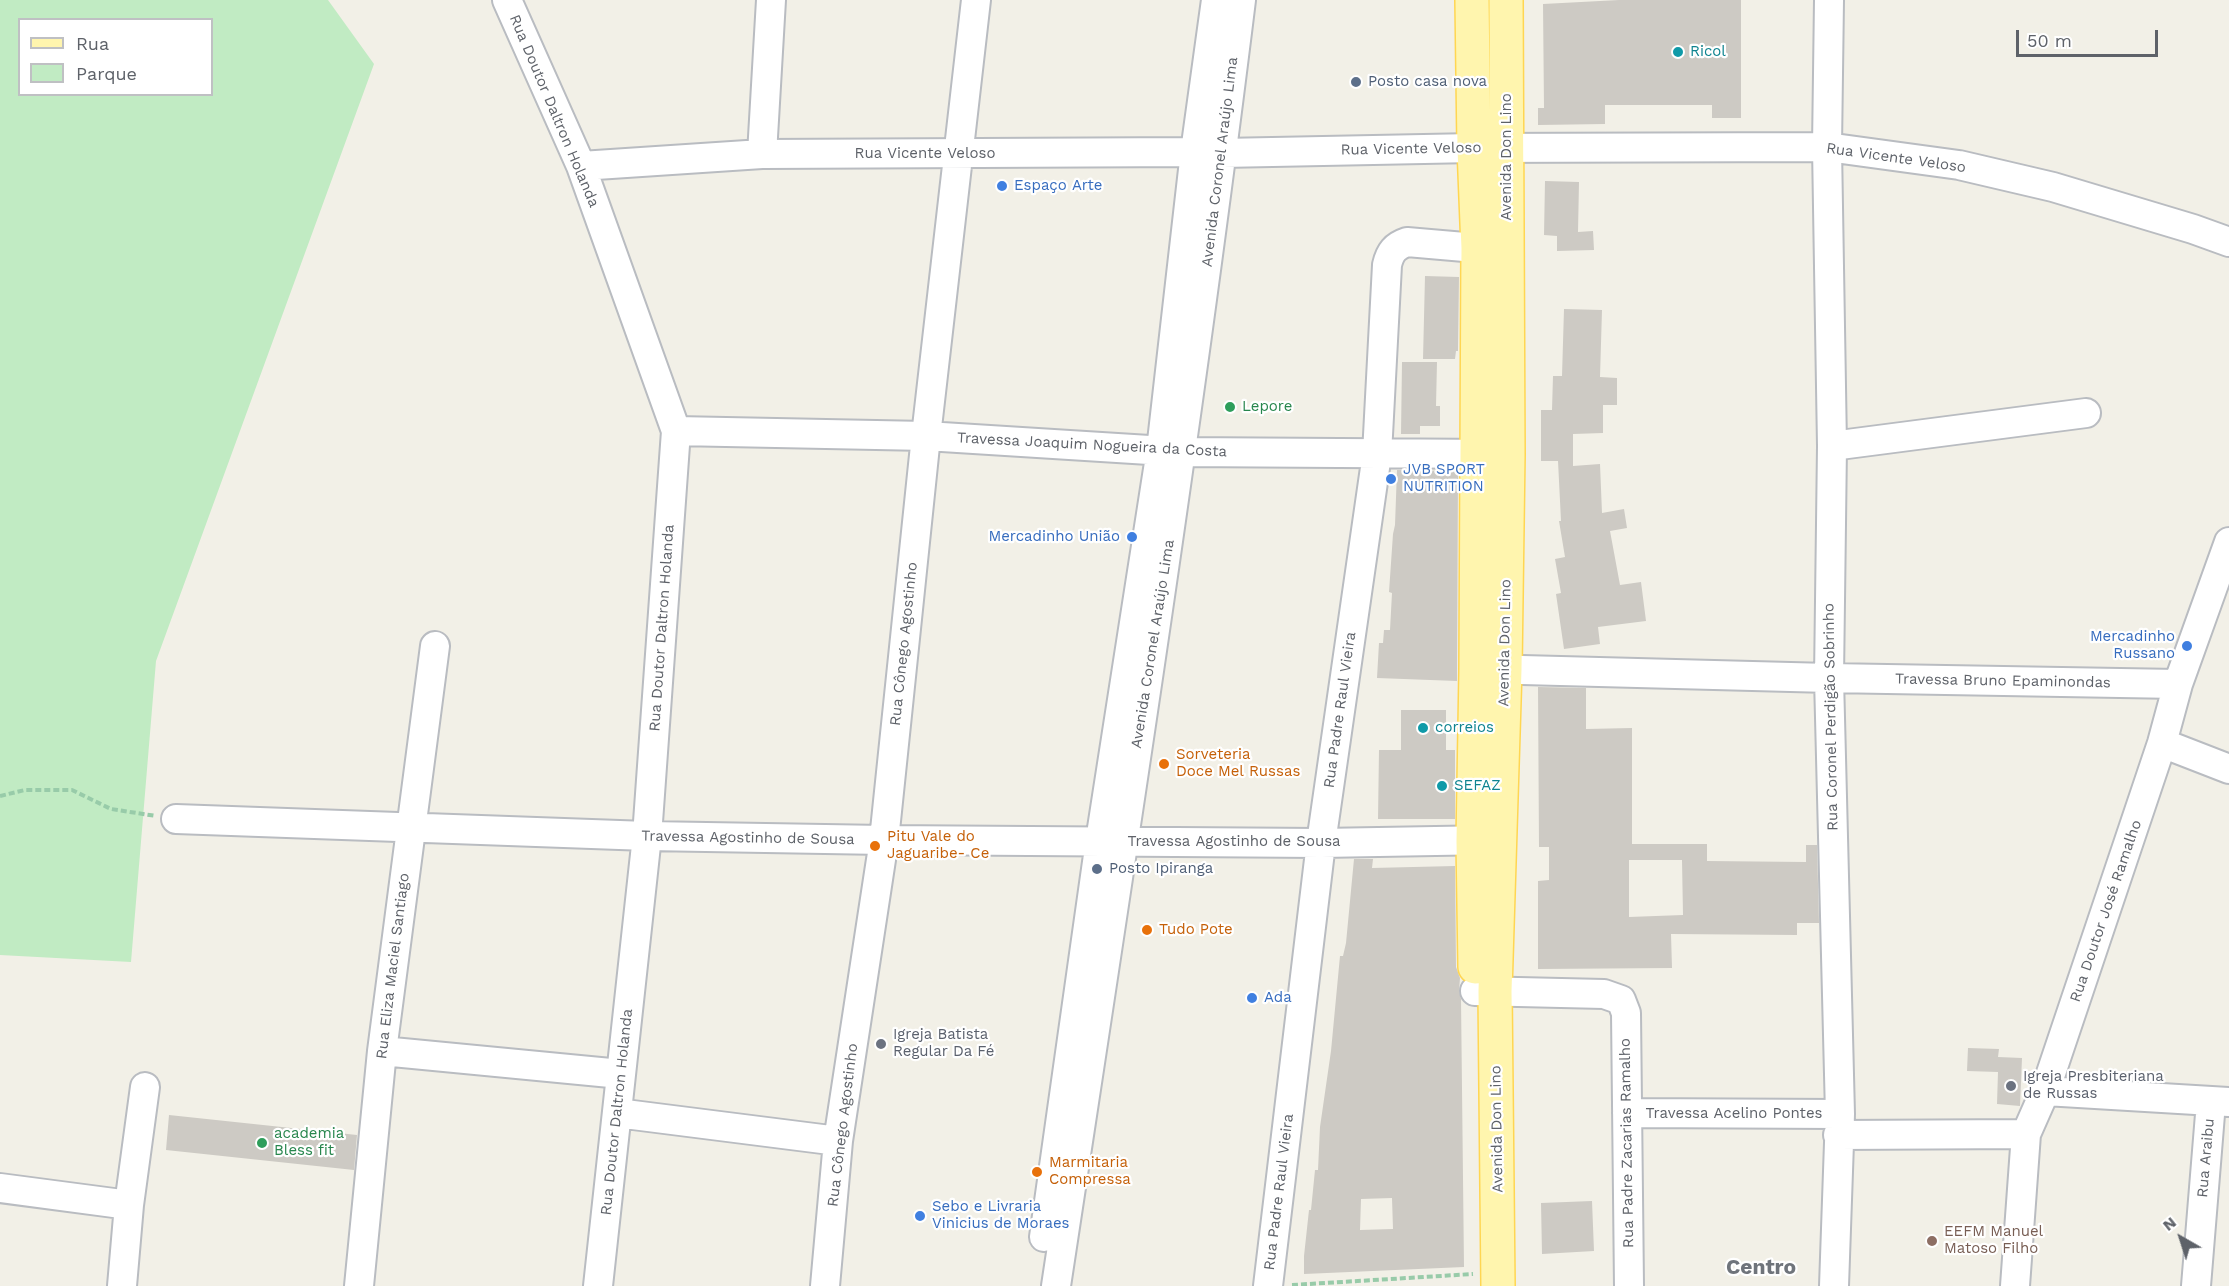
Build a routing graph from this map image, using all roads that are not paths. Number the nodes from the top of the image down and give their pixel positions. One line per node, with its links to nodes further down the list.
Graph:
1 (507, 0): 15 (street, Rua Doutor Daltron Holanda)
2 (771, 0): 13 (street)
3 (976, 0): 14 (street, Rua Cônego Agostinho)
4 (1216, 0): 12 (street, Avenida Coronel Araújo Lima)
5 (1240, 0): 12 (street, Avenida Coronel Araújo Lima)
6 (1472, 0): 10 (main road, Avenida Don Lino)
7 (1506, 0): 11 (main road, Avenida Don Lino)
8 (1828, 0): 9 (street, Rua Coronel Perdigão Sobrinho)
9 (1827, 147): 11 (street, Rua Vicente Veloso); 16 (street, Rua Vicente Veloso); 21 (street, Rua Coronel Perdigão Sobrinho)
10 (1474, 148): 11 (street, Rua Vicente Veloso); 12 (street, Rua Vicente Veloso); 17 (main road, Avenida Don Lino)
11 (1507, 148): 17 (main road, Avenida Don Lino)
12 (1208, 152): 14 (street, Rua Vicente Veloso); 22 (street, Avenida Coronel Araújo Lima)
13 (762, 154): 14 (street, Rua Vicente Veloso); 15 (street, Rua Vicente Veloso)
14 (957, 154): 20 (street, Rua Cônego Agostinho)
15 (581, 166): 19 (street, Rua Doutor Daltron Holanda)
16 (2229, 242)
17 (1492, 249): 23 (street, Rua Padre Raul Vieira); 24 (main road, Avenida Don Lino)
18 (2086, 413): 21 (street)
19 (676, 431): 20 (street, Travessa Joaquim Nogueira da Costa); 34 (street, Rua Doutor Daltron Holanda)
20 (926, 436): 22 (street, Travessa Joaquim Nogueira da Costa); 35 (street, Rua Cônego Agostinho)
21 (1832, 446): 28 (street, Rua Coronel Perdigão Sobrinho)
22 (1171, 451): 23 (street, Travessa Joaquim Nogueira da Costa); 36 (street, Avenida Coronel Araújo Lima)
23 (1377, 454): 24 (street, Travessa Joaquim Nogueira da Costa); 38 (street, Rua Padre Raul Vieira)
24 (1493, 455): 27 (main road, Avenida Don Lino)
25 (2229, 542): 29 (street, Rua Doutor José Ramalho)
26 (435, 646): 33 (street, Rua Eliza Maciel Santiago)
27 (1491, 669): 28 (street, Travessa Bruno Epaminondas); 37 (main road, Avenida Don Lino)
28 (1829, 678): 29 (street, Travessa Bruno Epaminondas); 47 (street, Rua Coronel Perdigão Sobrinho)
29 (2178, 684): 30 (street, Rua Doutor José Ramalho)
30 (2162, 743): 31 (street); 43 (street, Rua Doutor José Ramalho)
31 (2229, 769)
32 (176, 819): 33 (street, Travessa Agostinho de Sousa)
33 (410, 829): 34 (street, Travessa Agostinho de Sousa); 40 (street, Rua Eliza Maciel Santiago)
34 (647, 836): 35 (street, Travessa Agostinho de Sousa); 41 (street, Rua Doutor Daltron Holanda)
35 (884, 840): 36 (street, Travessa Agostinho de Sousa); 49 (street, Rua Cônego Agostinho)
36 (1111, 841): 38 (street, Travessa Agostinho de Sousa); 53 (street, Avenida Coronel Araújo Lima)
37 (1486, 841): 38 (street, Travessa Agostinho de Sousa); 39 (main road, Avenida Don Lino)
38 (1321, 843): 59 (street, Rua Padre Raul Vieira)
39 (1485, 991): 46 (street, Rua Padre Zacarias Ramalho); 54 (main road, Avenida Don Lino)
40 (382, 1051): 41 (street); 56 (street, Rua Eliza Maciel Santiago)
41 (621, 1074): 45 (street, Rua Doutor Daltron Holanda)
42 (145, 1087): 52 (street)
43 (2045, 1091): 44 (street); 48 (street, Rua Doutor José Ramalho)
44 (2220, 1102): 50 (street, Rua Araibu)
45 (618, 1113): 49 (street); 57 (street, Rua Doutor Daltron Holanda)
46 (1628, 1113): 47 (street, Travessa Acelino Pontes); 60 (street, Rua Padre Zacarias Ramalho)
47 (1839, 1125): 48 (street, Travessa Acelino Pontes); 61 (street, Rua Coronel Perdigão Sobrinho)
48 (2026, 1134): 62 (street, Rua Doutor José Ramalho)
49 (838, 1141): 58 (street, Rua Cônego Agostinho)
50 (2218, 1149): 63 (street, Rua Araibu)
51 (0, 1188): 52 (street)
52 (129, 1205): 55 (street)
53 (1049, 1273)
54 (1484, 1282)
55 (122, 1286)
56 (359, 1286)
57 (598, 1286)
58 (825, 1286)
59 (1268, 1286)
60 (1629, 1286)
61 (1834, 1286)
62 (2015, 1286)
63 (2196, 1286)

